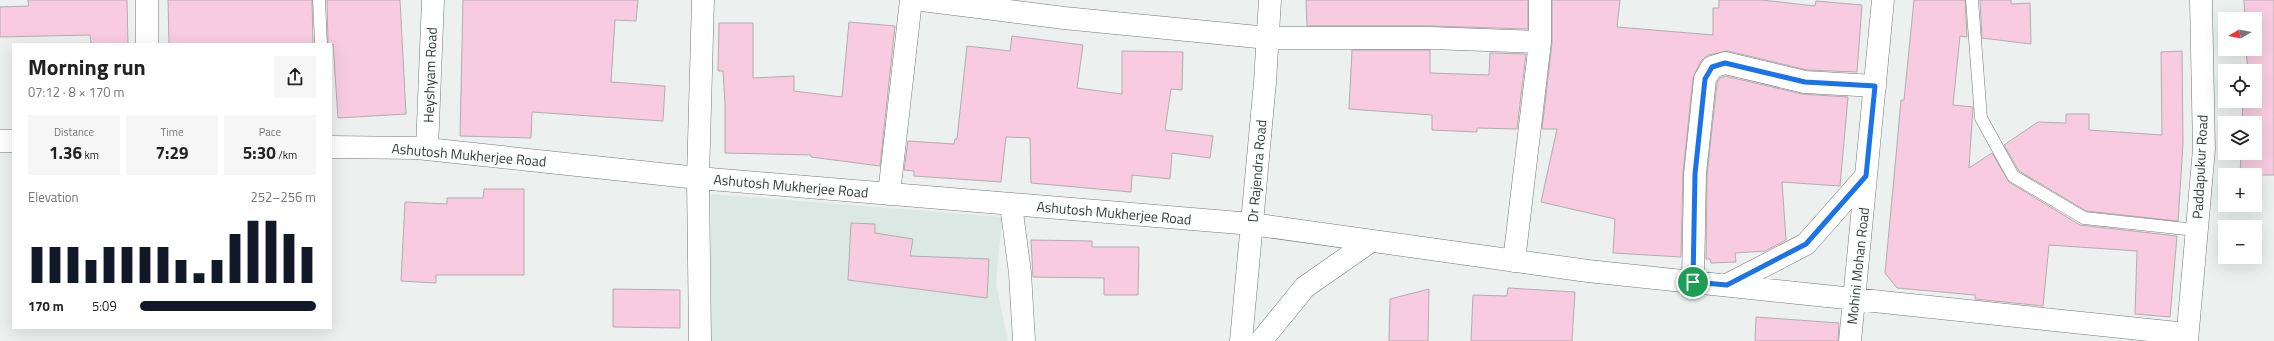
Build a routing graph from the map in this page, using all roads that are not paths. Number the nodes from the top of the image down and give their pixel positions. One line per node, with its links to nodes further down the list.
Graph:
1 (147, 0): 14 (street)
2 (319, 0): 15 (lane)
3 (433, 0): 20 (street, Heyshyam Road)
4 (702, 0): 22 (street)
5 (911, 0): 23 (street)
6 (922, 0): 12 (street)
7 (1270, 0): 12 (street, Dr Rajendra Road)
8 (1540, 0): 13 (street)
9 (1883, 0): 16 (street, Mohini Mohan Road)
10 (1972, 0): 26 (lane)
11 (2201, 0): 26 (street, Paddapukur Road)
12 (1268, 38): 13 (street); 25 (street, Dr Rajendra Road)
13 (1540, 42): 28 (street)
14 (147, 43)
15 (321, 43)
16 (1875, 86): 21 (street, Mohini Mohan Road); 29 (street)
17 (0, 142): 18 (street)
18 (12, 142)
19 (332, 147): 20 (street, Ashutosh Mukherjee Road)
20 (427, 150): 22 (street, Ashutosh Mukherjee Road)
21 (1866, 176): 30 (street); 31 (street, Mohini Mohan Road)
22 (698, 178): 23 (street, Ashutosh Mukherjee Road); 33 (street)
23 (889, 194): 24 (street, Ashutosh Mukherjee Road)
24 (1011, 205): 25 (street, Ashutosh Mukherjee Road); 34 (street)
25 (1252, 224): 27 (street, Ashutosh Mukherjee Road); 35 (street, Dr Rajendra Road)
26 (2196, 230): 32 (street, Paddapukur Road)
27 (1371, 241): 28 (street, Ashutosh Mukherjee Road); 36 (street)
28 (1514, 261): 29 (street, Ashutosh Mukherjee Road)
29 (1693, 282): 30 (street, Ashutosh Mukherjee Road)
30 (1727, 285): 31 (street, Ashutosh Mukherjee Road)
31 (1856, 299): 32 (street, Ashutosh Mukherjee Road); 37 (street, Mohini Mohan Road)
32 (2187, 337)
33 (700, 341)
34 (1024, 341)
35 (1241, 341)
36 (1261, 341)
37 (1850, 341)

